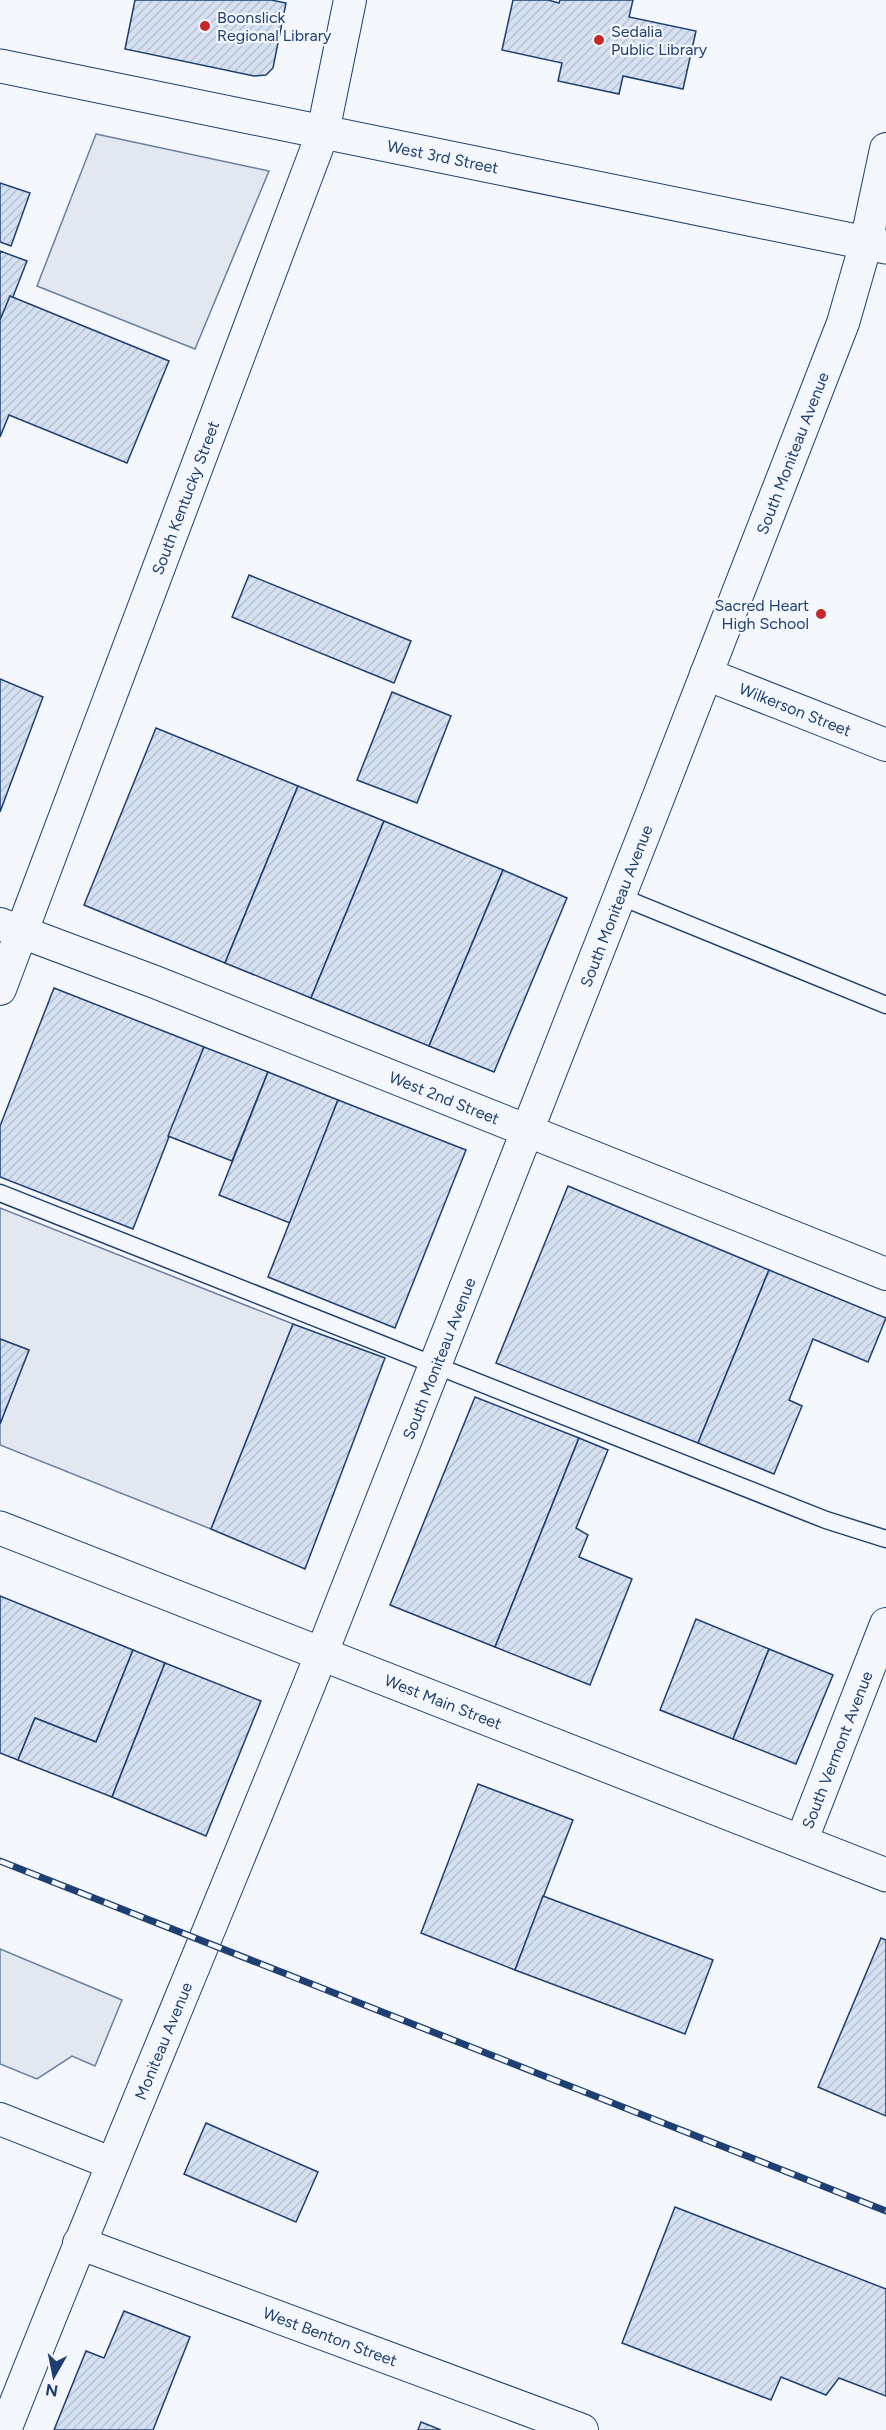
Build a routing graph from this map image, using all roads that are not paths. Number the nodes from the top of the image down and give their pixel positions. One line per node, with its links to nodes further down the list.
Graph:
1 (350, 0): 3 (street, South Kentucky Street)
2 (0, 66): 3 (main road, West 3rd Street)
3 (323, 132): 5 (main road, West 3rd Street); 9 (street, South Kentucky Street)
4 (886, 149): 5 (street, South Moniteau Avenue)
5 (876, 245): 6 (street, South Moniteau Avenue)
6 (706, 674): 7 (street, Wilkerson Street); 8 (street, South Moniteau Avenue)
7 (886, 745)
8 (619, 896): 11 (lane); 12 (street, South Moniteau Avenue)
9 (11, 928): 10 (street, South Kentucky Street); 12 (street, West 2nd Street)
10 (0, 989)
11 (886, 1005)
12 (527, 1131): 14 (street, West 2nd Street); 15 (street, South Moniteau Avenue)
13 (0, 1193): 15 (lane)
14 (886, 1274)
15 (434, 1366): 17 (lane); 19 (street, South Moniteau Avenue)
16 (0, 1528): 19 (main road, West Main Street)
17 (886, 1539)
18 (886, 1624): 20 (street, South Vermont Avenue)
19 (321, 1653): 20 (main road, West Main Street); 23 (street, Moniteau Avenue)
20 (801, 1842): 21 (main road, West Main Street)
21 (886, 1875)
22 (0, 2119): 23 (street)
23 (111, 2163): 24 (street, Moniteau Avenue)
24 (79, 2243): 25 (street, Moniteau Avenue); 26 (street, West Benton Street)
25 (5, 2430)
26 (582, 2430)

